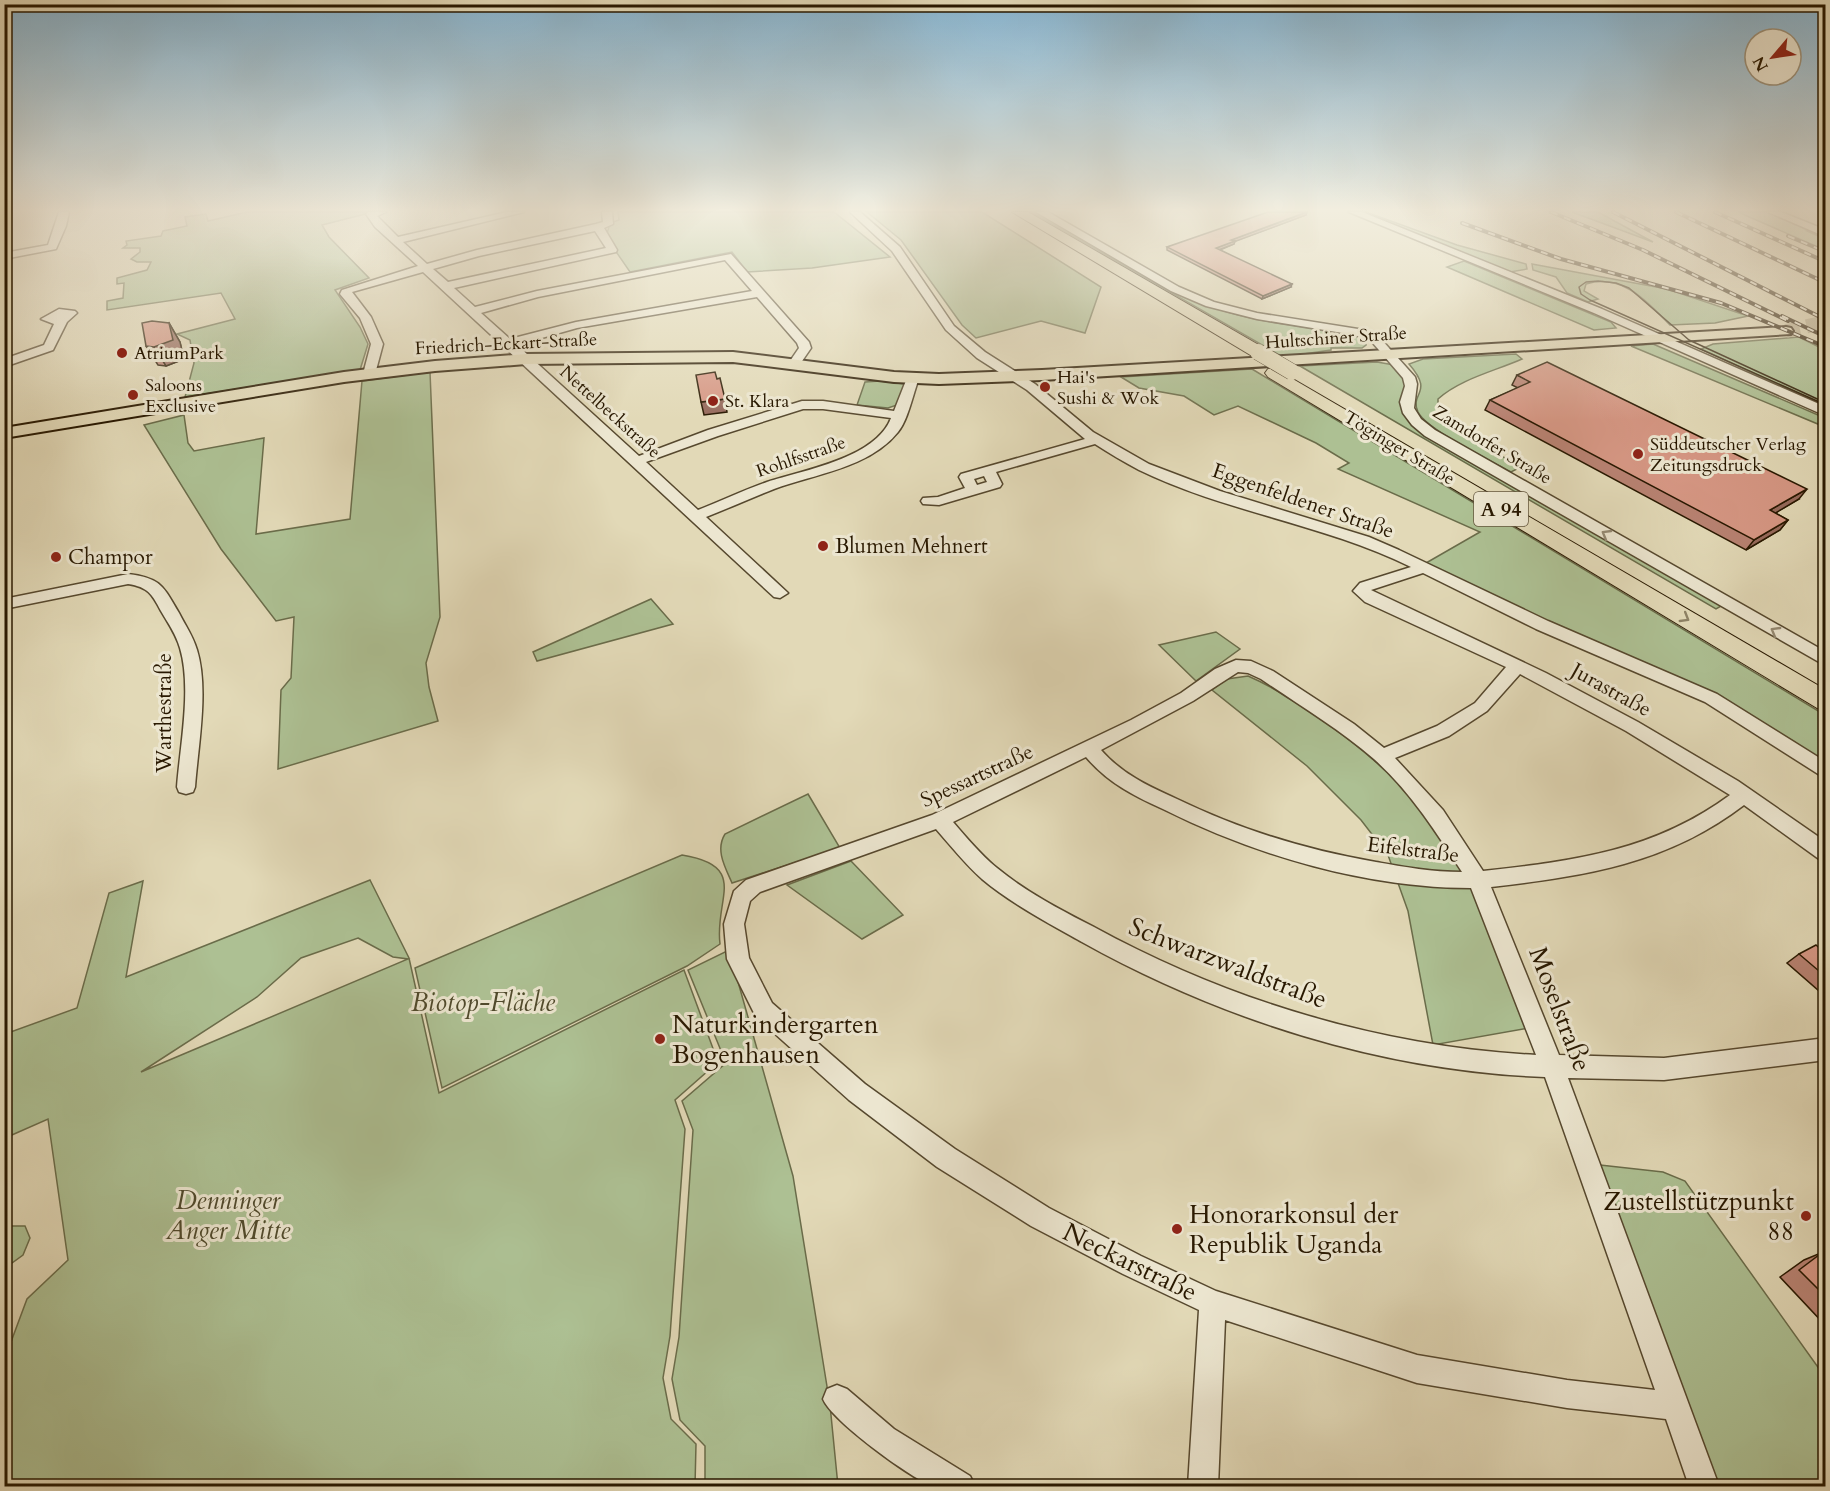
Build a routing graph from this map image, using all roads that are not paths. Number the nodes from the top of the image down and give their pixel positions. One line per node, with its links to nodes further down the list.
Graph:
1 (375, 282): 24 (street)
2 (442, 282): 11 (street, Nettelbeckstraße)
3 (467, 282): 11 (street)
4 (599, 282): 13 (street)
5 (750, 282): 12 (street)
6 (918, 282): 16 (street, Eggenfeldener Straße)
7 (1121, 282): 23 (highway, Töginger Straße / A 94)
8 (1138, 282): 23 (highway, Töginger Straße / A 94, bridge)
9 (1166, 282): 19 (street, Zamdorfer Straße)
10 (1527, 282): 17 (street)
11 (447, 286): 13 (street, Nettelbeckstraße)
12 (760, 293): 18 (street); 22 (street)
13 (474, 311): 18 (street, Nettelbeckstraße)
14 (62, 320): 21 (street)
15 (1786, 331): 17 (main road, Hultschiner Straße)
16 (960, 339): 25 (street, Eggenfeldener Straße); 27 (street)
17 (1659, 339): 19 (main road, Hultschiner Straße); 28 (street)
18 (510, 343): 20 (street, Nettelbeckstraße)
19 (1389, 354): 25 (main road, Hultschiner Straße); 38 (street, Zamdorfer Straße, one-way to 19)
20 (526, 359): 22 (main road, Friedrich-Eckart-Straße); 24 (main road, Friedrich-Eckart-Straße); 32 (street, Nettelbeckstraße)
21 (4, 363)
22 (794, 364): 26 (main road, Friedrich-Eckart-Straße)
23 (1283, 372): 41 (highway, Töginger Straße / A 94); 42 (highway, Töginger Straße / A 94, one-way to 42)
24 (369, 374): 30 (main road, Friedrich-Eckart-Straße)
25 (1014, 377): 27 (main road, Friedrich-Eckart-Straße); 31 (street, Eggenfeldener Straße)
26 (913, 378): 27 (main road, Friedrich-Eckart-Straße); 29 (street, Rohlfsstraße)
27 (957, 378)
28 (1826, 412)
29 (900, 416): 32 (street); 34 (street, Rohlfsstraße)
30 (4, 433)
31 (1096, 440): 33 (street); 35 (street, Eggenfeldener Straße)
32 (637, 461): 34 (street, Nettelbeckstraße)
33 (928, 501)
34 (697, 516): 36 (street, Nettelbeckstraße)
35 (1424, 568): 39 (street, Jurastraße); 45 (street, Eggenfeldener Straße)
36 (780, 593)
37 (4, 604): 46 (street, Warthestraße)
38 (1826, 660)
39 (1517, 666): 44 (street); 47 (street, Jurastraße)
40 (1221, 673): 43 (street, Spessartstraße); 44 (street, Moselstraße)
41 (1826, 683)
42 (1826, 702)
43 (1089, 748): 48 (street, Spessartstraße); 50 (street, Eifelstraße)
44 (1382, 756): 50 (street, Moselstraße)
45 (1826, 772)
46 (186, 787)
47 (1743, 796): 49 (street, Jurastraße); 50 (street, Eifelstraße)
48 (939, 820): 51 (street, Spessartstraße); 53 (street, Schwarzwaldstraße)
49 (1826, 853)
50 (1478, 880): 53 (street, Moselstraße)
51 (741, 897): 54 (street, Neckarstraße)
52 (1826, 1048): 53 (street, Schwarzwaldstraße)
53 (1553, 1068): 56 (street, Moselstraße)
54 (1213, 1303): 56 (street, Neckarstraße); 58 (street)
55 (837, 1399): 57 (street)
56 (1675, 1406): 59 (street, Moselstraße)
57 (960, 1486)
58 (1203, 1486)
59 (1704, 1486)

